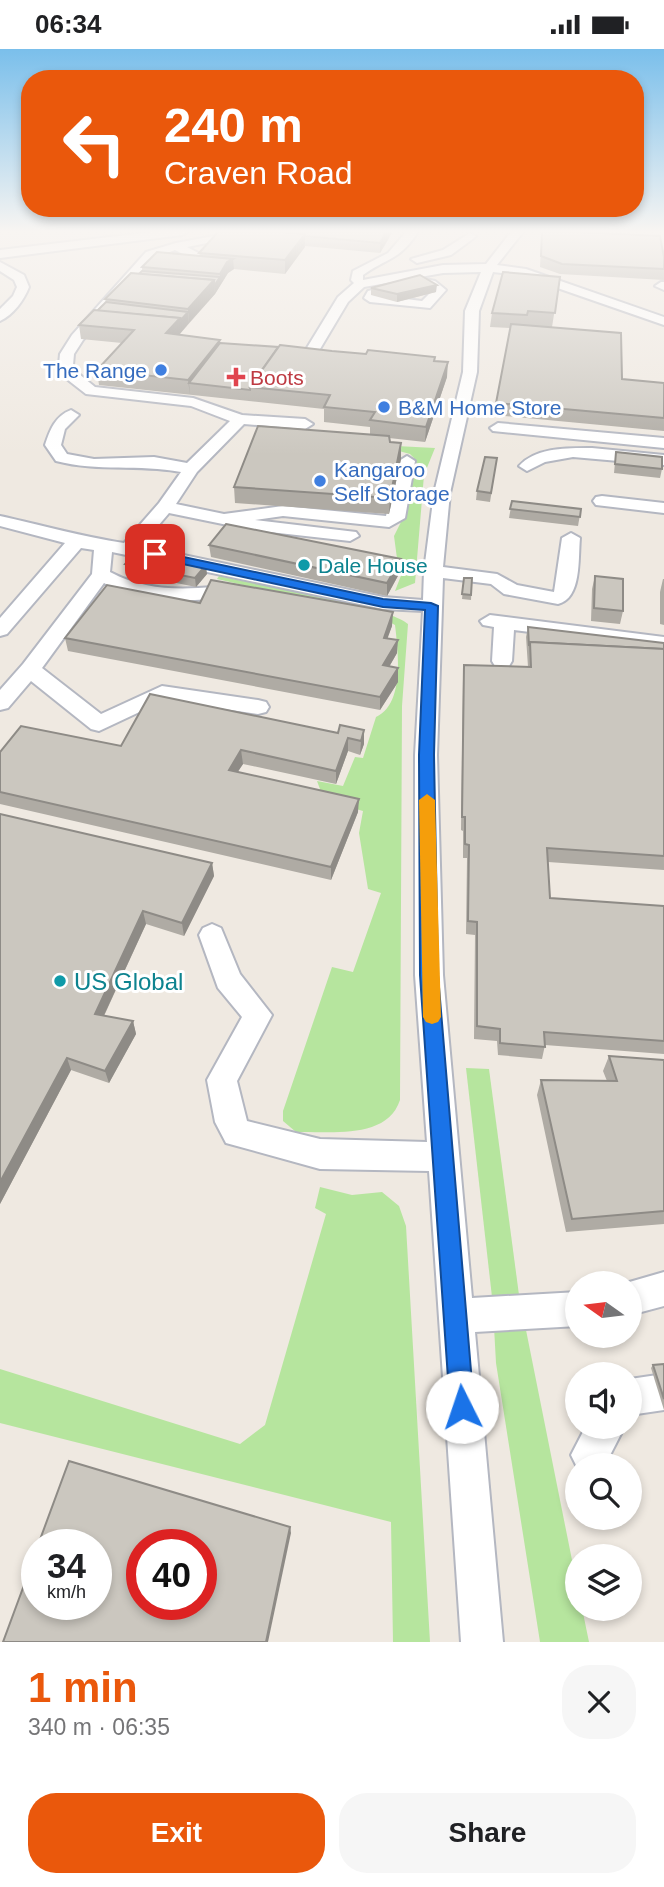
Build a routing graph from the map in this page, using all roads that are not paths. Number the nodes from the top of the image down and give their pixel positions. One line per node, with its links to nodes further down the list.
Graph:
1 (105, 306): 14 (street)
2 (339, 306): 12 (street)
3 (362, 306): 8 (street)
4 (425, 306): 10 (street)
5 (469, 306): 9 (street)
6 (473, 306): 9 (street)
7 (622, 306): 11 (street)
8 (354, 309)
9 (472, 311): 32 (street)
10 (428, 320)
11 (664, 321)
12 (312, 351)
13 (71, 415): 21 (street)
14 (240, 419): 15 (street); 21 (street)
15 (305, 424)
16 (498, 428): 17 (street)
17 (664, 443)
18 (664, 460): 20 (street)
19 (407, 461): 25 (street)
20 (527, 466)
21 (191, 469): 23 (street)
22 (602, 501): 24 (street)
23 (165, 506): 25 (street); 31 (street)
24 (664, 508)
25 (224, 519): 27 (street)
26 (0, 521): 29 (street)
27 (350, 536)
28 (570, 538): 32 (street)
29 (76, 542): 30 (street); 36 (street)
30 (103, 544): 31 (street); 33 (street)
31 (129, 549): 34 (street)
32 (433, 571): 34 (street)
33 (101, 574): 35 (street); 39 (street)
34 (431, 606): 43 (street)
35 (339, 611)
36 (0, 630)
37 (664, 643): 38 (street)
38 (502, 661)
39 (30, 669): 40 (street); 41 (street)
40 (0, 703)
41 (258, 707)
42 (212, 935): 43 (street)
43 (442, 1157): 47 (street)
44 (664, 1289): 45 (street)
45 (642, 1295)
46 (565, 1310): 47 (street)
47 (455, 1316): 50 (street)
48 (664, 1392): 49 (street)
49 (642, 1395)
50 (482, 1642)

